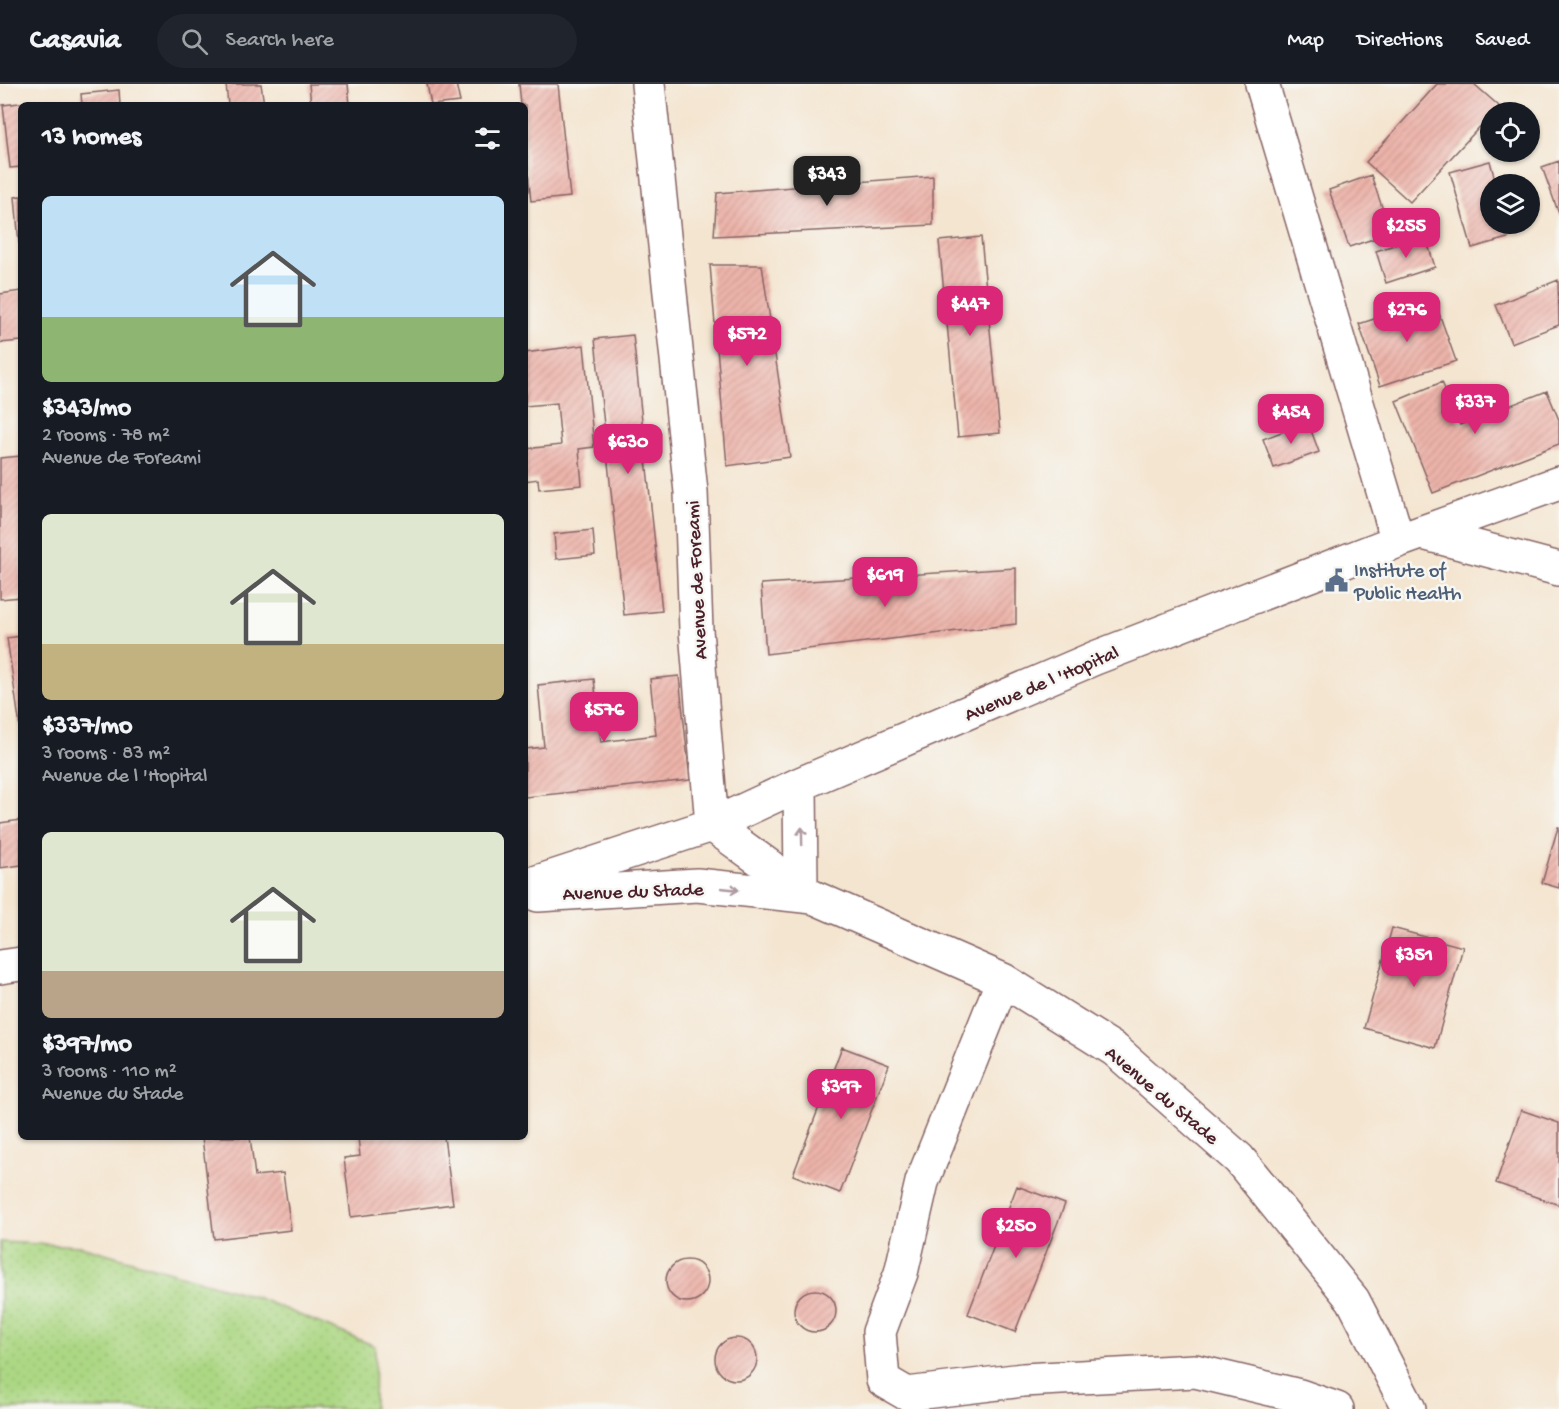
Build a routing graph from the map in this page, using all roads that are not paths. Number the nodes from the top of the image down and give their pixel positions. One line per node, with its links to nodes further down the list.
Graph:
1 (648, 84): 7 (street, Avenue de Foreami)
2 (1262, 84): 4 (street)
3 (1559, 483): 4 (street, Avenue de l 'Hopital)
4 (1410, 537): 5 (street); 6 (street, Avenue de l 'Hopital)
5 (1559, 569)
6 (800, 784): 7 (street, Avenue de l 'Hopital); 9 (street, one-way to 6)
7 (712, 825): 8 (street, Avenue de l 'Hopital); 9 (street, Avenue du Stade)
8 (528, 885)
9 (807, 892): 10 (street, Avenue du Stade, one-way to 9); 13 (street, Avenue du Stade)
10 (528, 895)
11 (18, 964): 12 (street)
12 (0, 967)
13 (1003, 980): 14 (street); 15 (street, Avenue du Stade)
14 (1338, 1409)
15 (1409, 1409)

